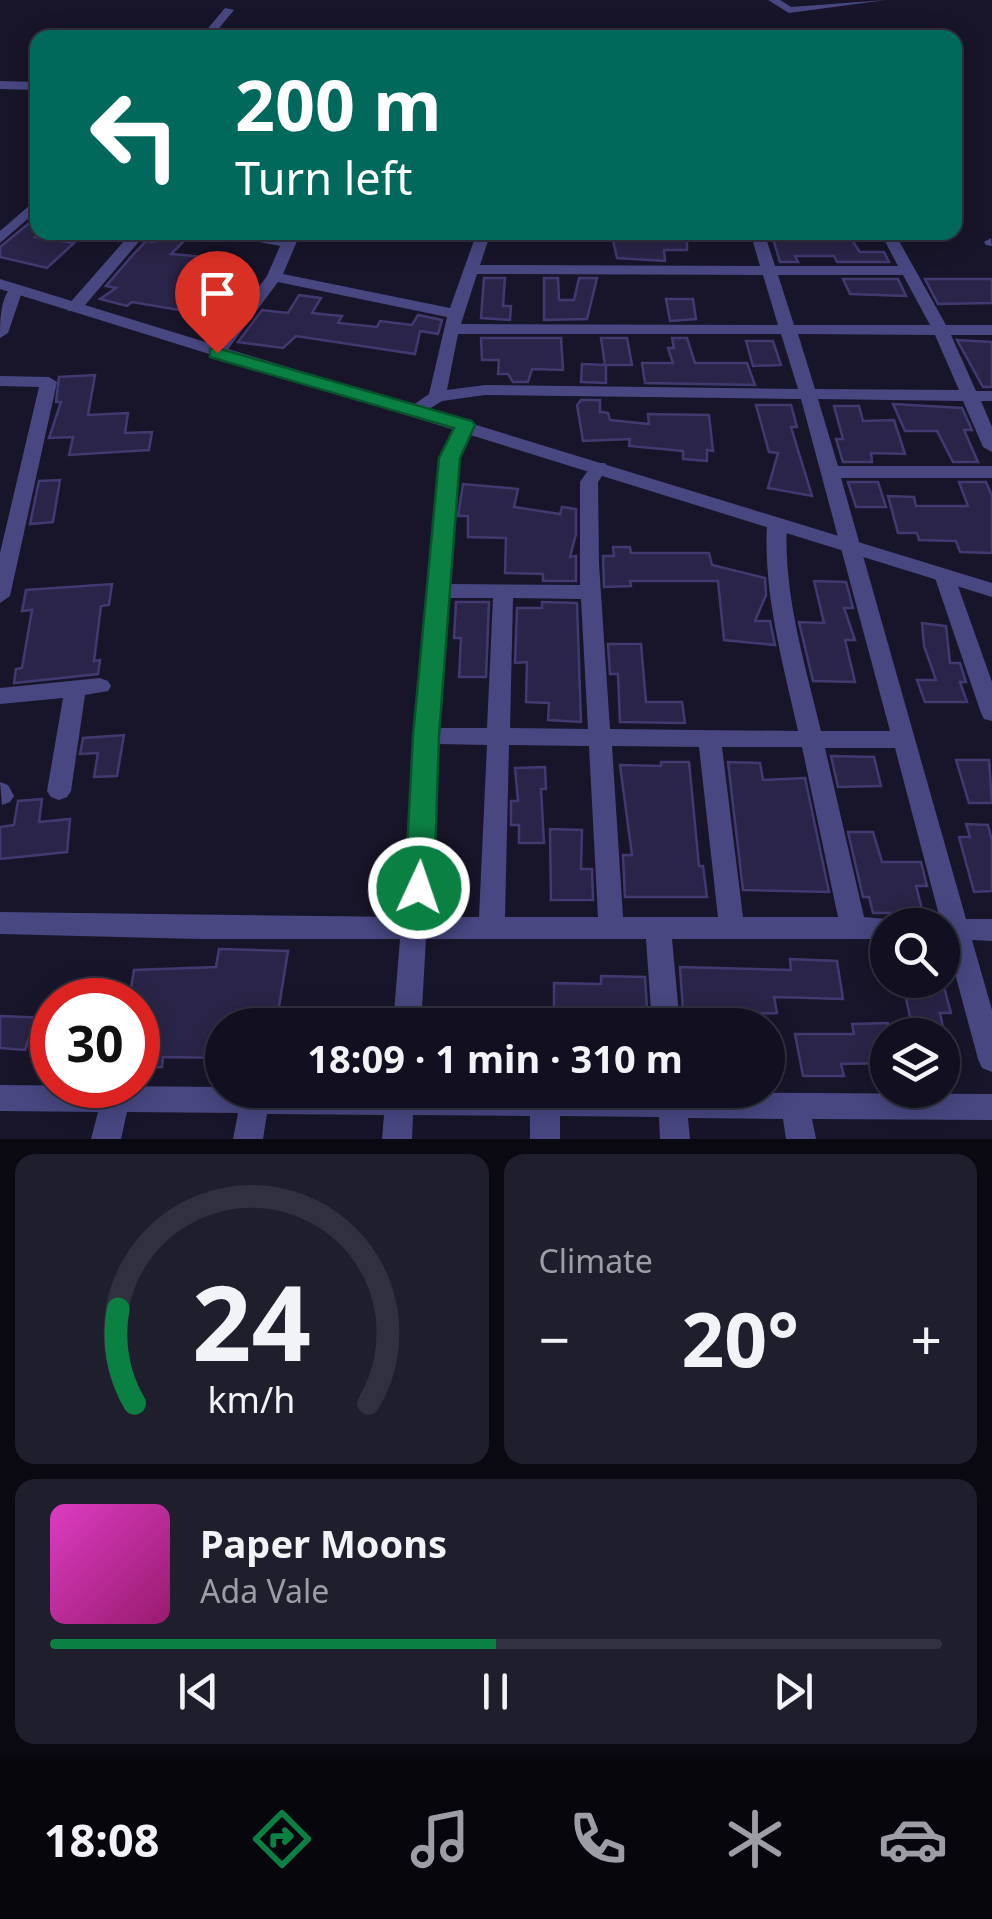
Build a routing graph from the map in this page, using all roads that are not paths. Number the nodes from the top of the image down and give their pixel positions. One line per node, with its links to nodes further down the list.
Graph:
1 (773, 0): 2 (street)
2 (881, 0)
3 (229, 10): 4 (street)
4 (212, 30)
5 (0, 85): 6 (street)
6 (30, 86)
7 (30, 210): 8 (street)
8 (0, 239)
9 (133, 240): 19 (street)
10 (291, 240): 17 (street)
11 (481, 240): 14 (street)
12 (759, 240): 15 (street)
13 (892, 240): 16 (street)
14 (472, 269): 15 (street); 20 (street)
15 (768, 270): 16 (street); 21 (street)
16 (910, 271): 22 (street)
17 (274, 277): 20 (street); 25 (street)
18 (7, 286): 19 (street); 24 (street)
19 (74, 308): 25 (street)
20 (454, 321): 21 (street); 27 (street)
21 (788, 329): 22 (street); 28 (street)
22 (941, 330): 23 (street); 29 (street)
23 (992, 330)
24 (0, 333)
25 (217, 353): 31 (street)
26 (0, 381): 44 (street)
27 (437, 396): 28 (street); 31 (street)
28 (809, 396): 29 (street); 35 (street)
29 (967, 396): 30 (street); 33 (street)
30 (992, 396)
31 (414, 410): 32 (street)
32 (465, 425): 34 (street); 40 (street)
33 (992, 447)
34 (599, 467): 37 (street); 43 (street)
35 (830, 472): 36 (street); 38 (street)
36 (992, 472)
37 (778, 524): 38 (street); 53 (street)
38 (851, 547): 39 (street); 54 (street)
39 (944, 576): 41 (street); 48 (street)
40 (437, 590): 42 (street); 49 (street)
41 (992, 590)
42 (503, 591): 43 (street); 50 (street)
43 (590, 592): 51 (street)
44 (0, 596)
45 (100, 686): 46 (street)
46 (75, 689): 47 (street); 55 (street)
47 (0, 696)
48 (992, 713)
49 (426, 736): 50 (street); 58 (street)
50 (498, 736): 51 (street); 59 (street)
51 (598, 736): 52 (street); 60 (street)
52 (709, 738): 53 (street); 64 (street)
53 (812, 739): 54 (street); 62 (street)
54 (906, 740): 56 (street)
55 (59, 790)
56 (945, 908)
57 (0, 922): 58 (street)
58 (417, 926): 59 (street); 68 (street)
59 (492, 926): 60 (street)
60 (612, 926): 61 (street)
61 (658, 928): 64 (street); 69 (street)
62 (853, 928): 63 (street); 64 (street)
63 (870, 928)
64 (732, 929)
65 (960, 929): 66 (street)
66 (992, 930)
67 (960, 960): 70 (street)
68 (409, 1008)
69 (665, 1008)
70 (992, 1059)
71 (0, 1098): 72 (street)
72 (30, 1098)
73 (160, 1099): 74 (street)
74 (205, 1099)
75 (785, 1105): 76 (street)
76 (795, 1106): 77 (street); 88 (street)
77 (992, 1107)
78 (114, 1108): 83 (street)
79 (253, 1108): 84 (street)
80 (399, 1108): 85 (street)
81 (544, 1108): 86 (street)
82 (673, 1108): 87 (street)
83 (106, 1139)
84 (248, 1139)
85 (397, 1139)
86 (546, 1139)
87 (675, 1139)
88 (801, 1139)

